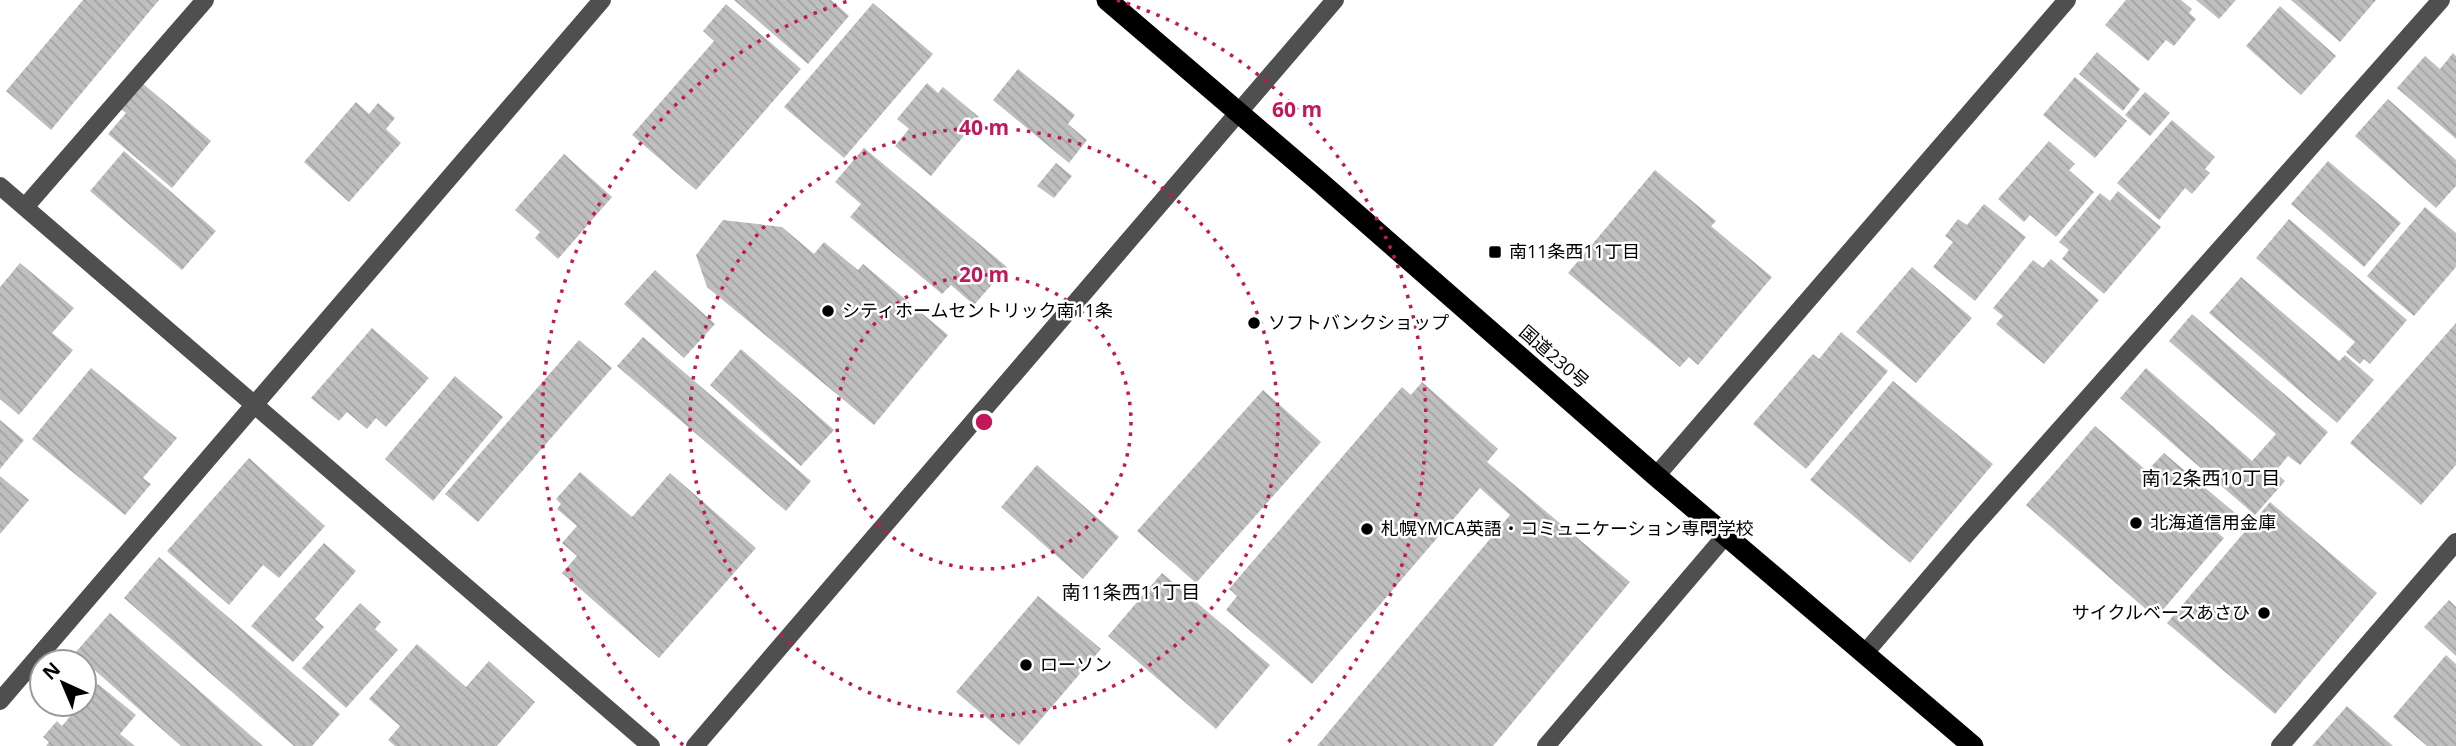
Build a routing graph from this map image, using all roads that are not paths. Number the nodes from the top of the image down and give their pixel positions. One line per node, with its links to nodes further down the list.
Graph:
1 (205, 0): 9 (street)
2 (602, 0): 10 (street)
3 (1107, 0): 7 (highway, 国道230号)
4 (1335, 0): 7 (street)
5 (2067, 0): 11 (street)
6 (2441, 0): 14 (street)
7 (1238, 113): 11 (highway, 国道230号); 17 (street)
8 (0, 186): 9 (street)
9 (25, 207): 10 (street)
10 (253, 405): 15 (street); 16 (street)
11 (1656, 476): 12 (highway, 国道230号)
12 (1726, 535): 14 (highway, 国道230号); 18 (street)
13 (2456, 542): 20 (street)
14 (1865, 653): 19 (highway, 国道230号)
15 (0, 701)
16 (651, 746)
17 (695, 746)
18 (1546, 746)
19 (1973, 746)
20 (2280, 746)

